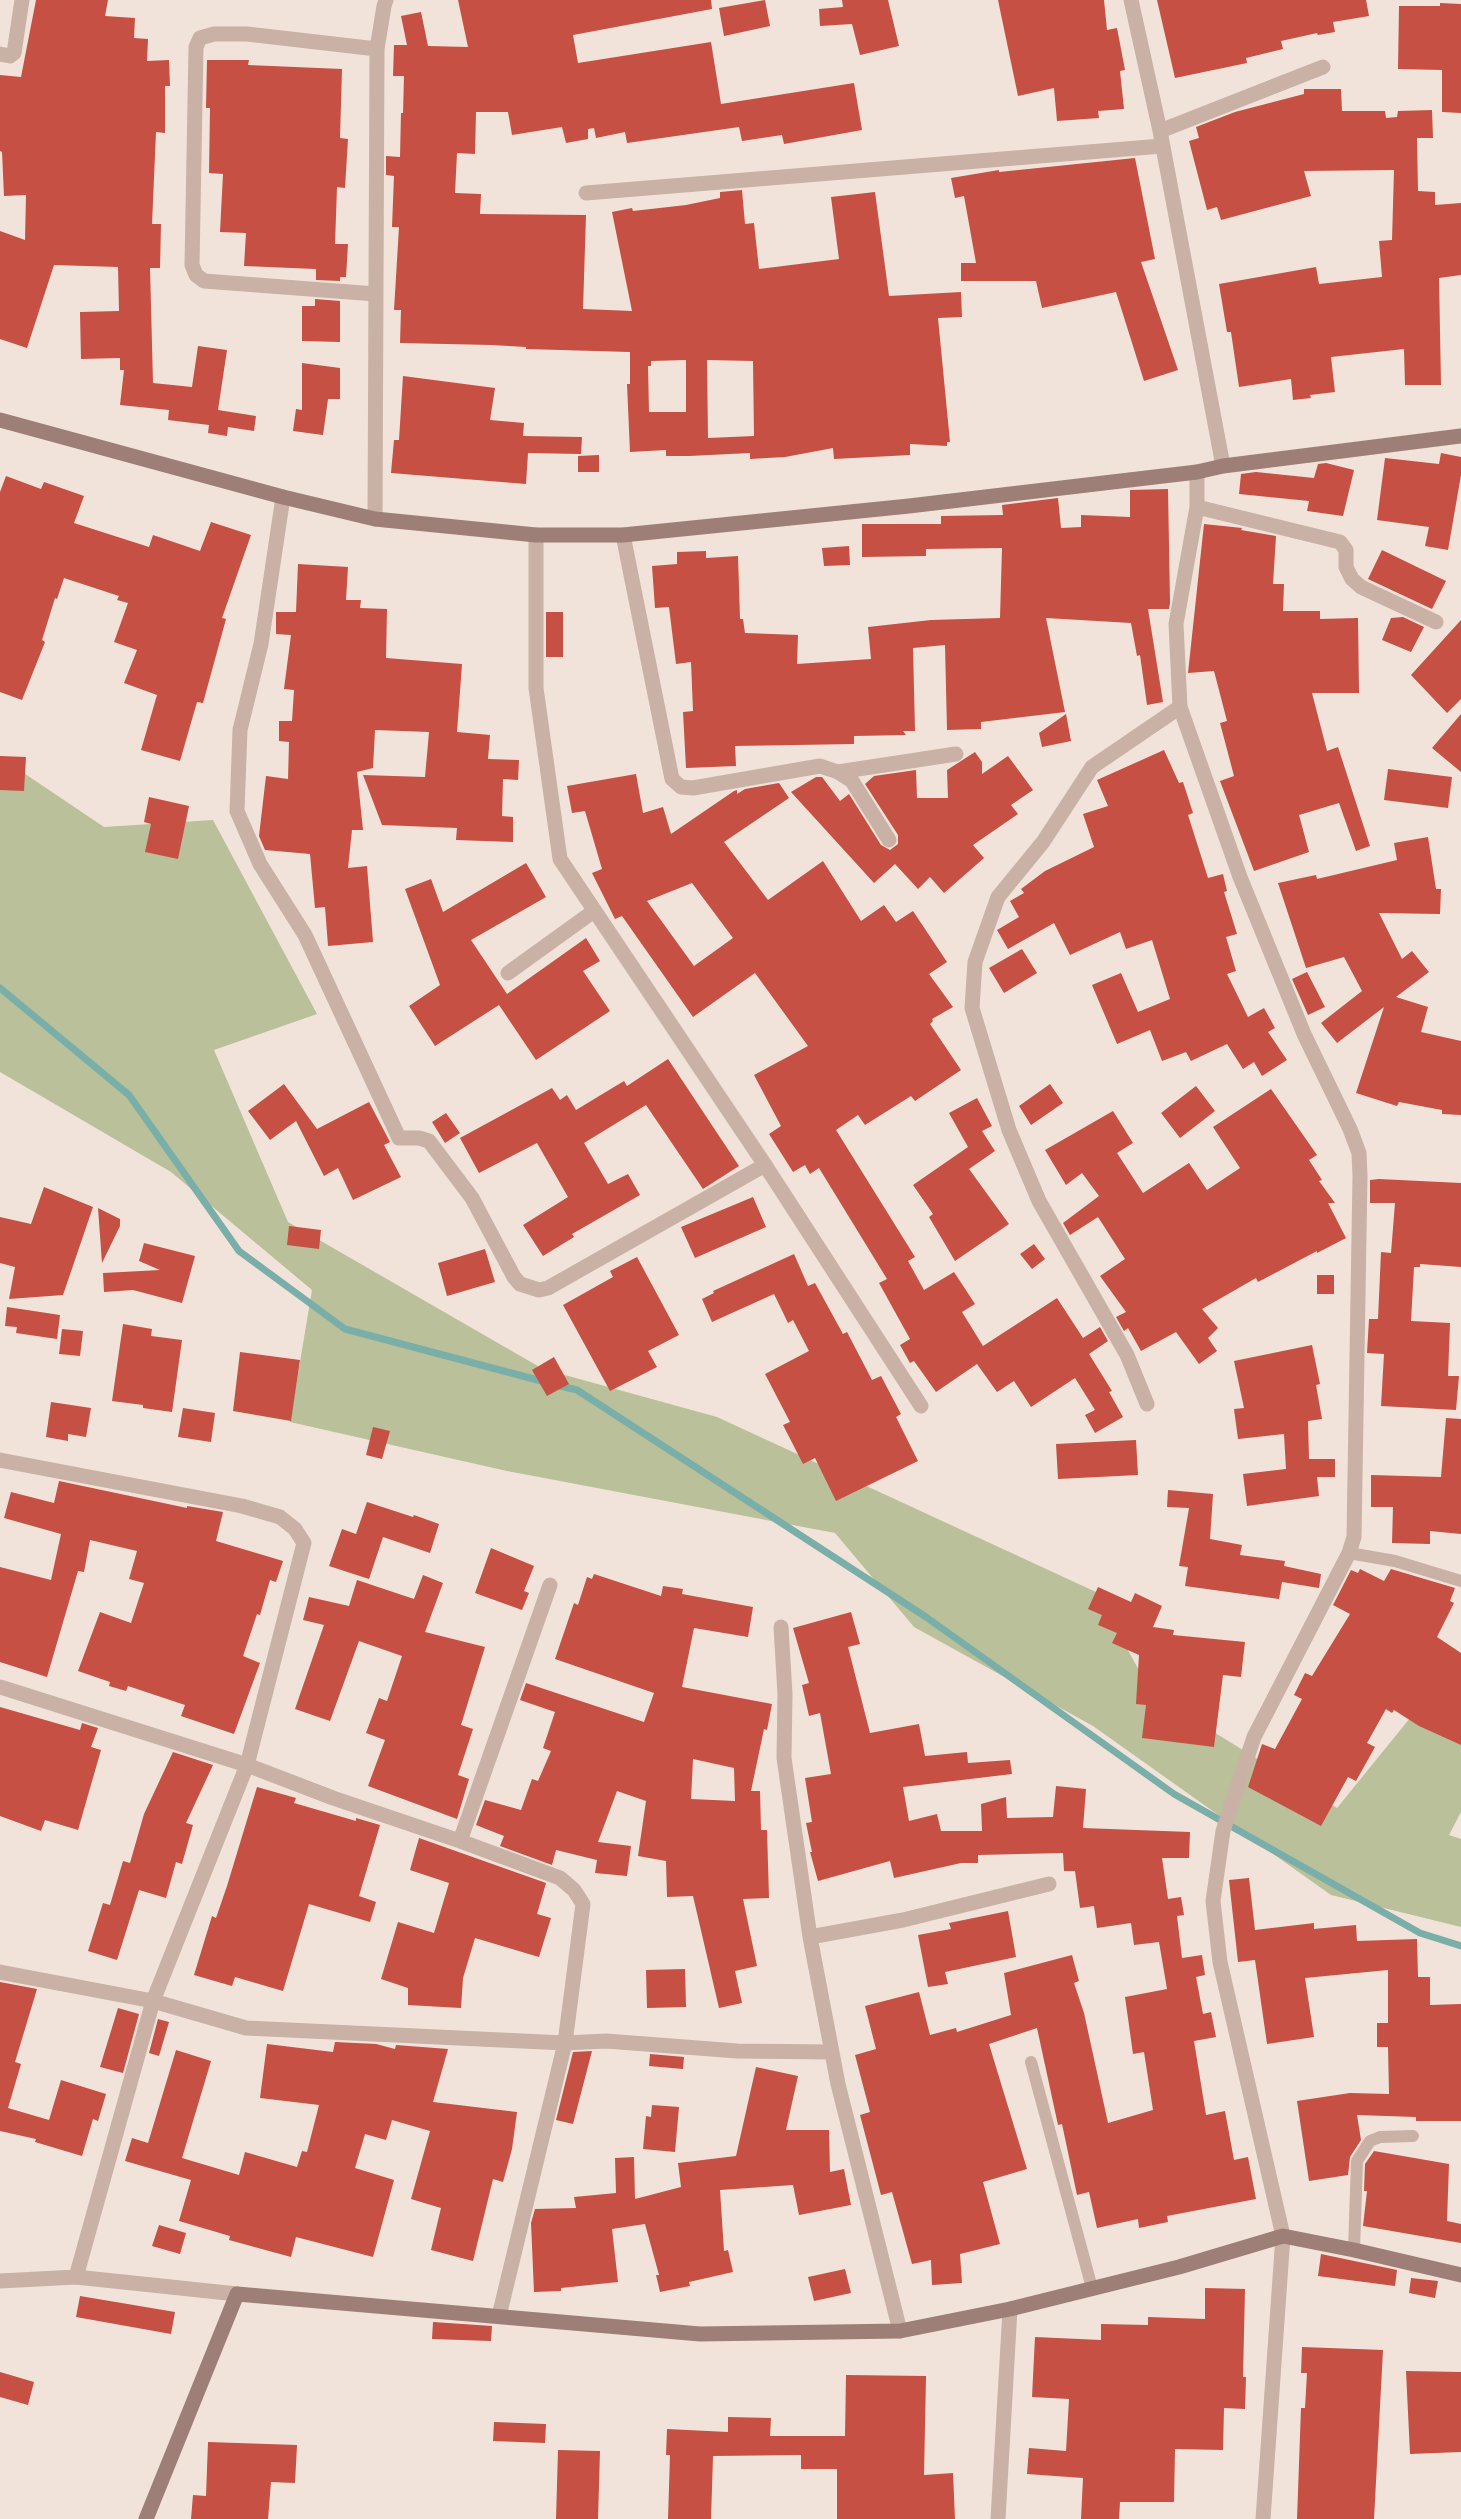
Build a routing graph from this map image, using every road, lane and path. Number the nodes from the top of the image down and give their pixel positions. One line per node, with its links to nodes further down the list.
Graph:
1 (22, 0): 5 (street)
2 (387, 0): 4 (street)
3 (1131, 0): 7 (street)
4 (377, 49): 9 (street); 9 (street)
5 (0, 54)
6 (1323, 67): 7 (street)
7 (1161, 138): 8 (street); 12 (street)
8 (586, 193)
9 (376, 294): 16 (street)
10 (0, 420): 14 (street)
11 (1461, 436): 12 (street)
12 (1223, 466): 13 (street)
13 (1197, 472): 15 (street); 18 (street)
14 (283, 497): 16 (street); 26 (street)
15 (1197, 507): 19 (street); 20 (street)
16 (375, 519): 17 (street)
17 (536, 535): 18 (street); 24 (street)
18 (623, 535): 22 (street)
19 (1436, 622)
20 (1180, 707): 27 (street); 30 (street)
21 (956, 754): 22 (street)
22 (838, 772): 23 (street)
23 (889, 840)
24 (594, 911): 25 (street); 26 (street)
25 (508, 973)
26 (765, 1165): 28 (street)
27 (1147, 1404)
28 (921, 1406)
29 (0, 1460): 35 (street)
30 (1349, 1553): 31 (lane); 45 (street)
31 (1461, 1581)
32 (550, 1585): 36 (street)
33 (781, 1627): 38 (street)
34 (0, 1688): 35 (street)
35 (248, 1764): 36 (street); 40 (street)
36 (460, 1841): 41 (street)
37 (1049, 1884): 38 (street)
38 (810, 1936): 42 (street)
39 (0, 1972): 40 (street)
40 (153, 2001): 41 (street); 48 (street)
41 (565, 2043): 42 (street); 53 (street)
42 (831, 2052): 54 (street)
43 (1031, 2062): 50 (lane)
44 (1413, 2136): 46 (lane)
45 (1283, 2236): 46 (street); 50 (street); 57 (street)
46 (1354, 2250): 47 (street)
47 (1461, 2275)
48 (76, 2277): 49 (street); 51 (street)
49 (0, 2281)
50 (1092, 2288): 52 (street)
51 (237, 2295): 53 (street); 55 (street)
52 (1010, 2309): 54 (street); 56 (street)
53 (499, 2316): 54 (street)
54 (900, 2331)
55 (146, 2519)
56 (998, 2519)
57 (1263, 2519)

